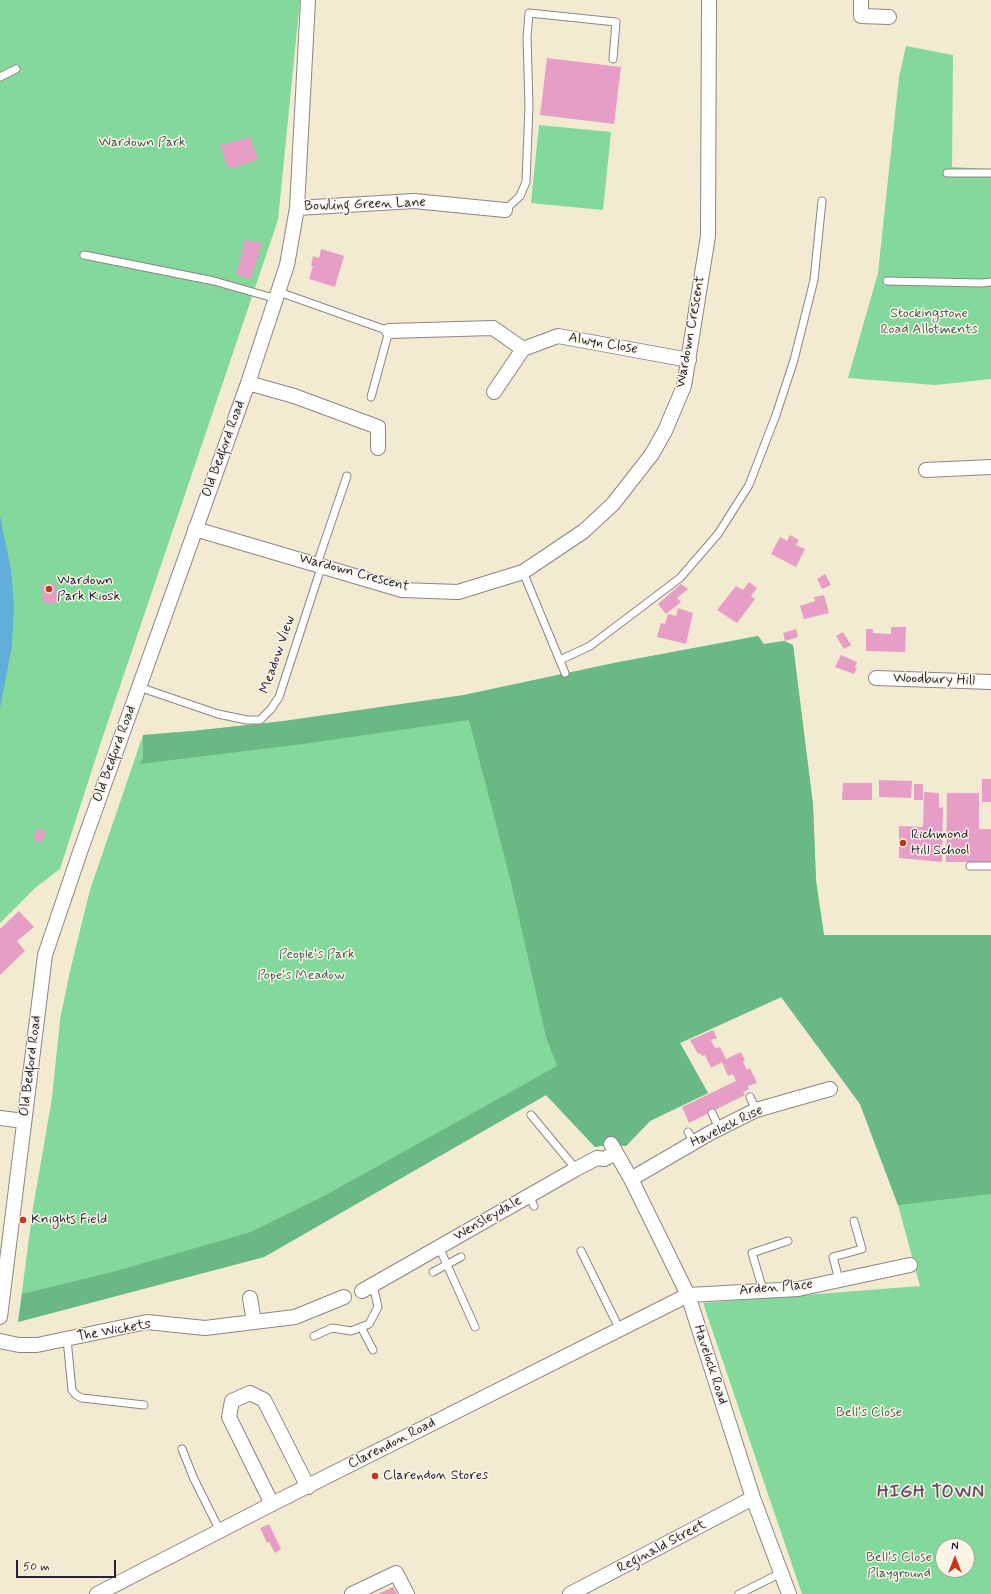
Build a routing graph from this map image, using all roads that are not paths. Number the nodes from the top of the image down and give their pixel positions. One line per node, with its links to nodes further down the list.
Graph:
1 (308, 0): 11 (street, Old Bedford Road)
2 (709, 0): 19 (street, Wardown Crescent)
3 (861, 0): 4 (street)
4 (889, 17)
5 (613, 59): 12 (lane)
6 (16, 69): 7 (lane)
7 (0, 77)
8 (947, 173): 9 (lane)
9 (991, 173)
10 (822, 200): 30 (lane)
11 (297, 208): 12 (street, Bowling Green Lane); 16 (street, Old Bedford Road)
12 (504, 210)
13 (84, 255): 16 (lane)
14 (887, 281): 15 (lane)
15 (991, 282)
16 (278, 295): 17 (lane); 20 (street, Old Bedford Road)
17 (389, 331): 18 (street); 22 (lane)
18 (523, 349): 19 (street, Alwyn Close); 21 (street)
19 (689, 360): 29 (street, Wardown Crescent)
20 (248, 383): 23 (street); 27 (street, Old Bedford Road)
21 (494, 392)
22 (371, 397)
23 (378, 448)
24 (991, 467): 25 (street)
25 (926, 470)
26 (347, 476): 28 (lane)
27 (195, 529): 28 (street, Wardown Crescent); 34 (street, Old Bedford Road)
28 (320, 564): 29 (street, Wardown Crescent); 34 (lane, Meadow View)
29 (523, 572): 30 (lane)
30 (560, 660): 31 (lane)
31 (565, 673)
32 (876, 678): 33 (street, Woodbury Hill)
33 (991, 682)
34 (139, 687): 41 (street, Old Bedford Road)
35 (970, 866): 36 (lane)
36 (991, 866)
37 (830, 1089): 42 (street, Havelock Rise)
38 (712, 1113): 42 (lane)
39 (531, 1115): 44 (lane)
40 (0, 1118): 41 (street)
41 (24, 1120): 51 (street, Old Bedford Road)
42 (719, 1128): 45 (street, Havelock Rise)
43 (614, 1149): 44 (street, Wensleydale); 45 (street, Havelock Road)
44 (576, 1170): 48 (street, Wensleydale)
45 (631, 1179): 58 (street, Havelock Road)
46 (854, 1221): 55 (lane)
47 (788, 1240): 57 (lane)
48 (439, 1247): 52 (lane); 56 (street, Wensleydale)
49 (581, 1251): 65 (lane)
50 (461, 1258): 52 (lane)
51 (3, 1264): 61 (street, Old Bedford Road)
52 (447, 1265): 54 (lane); 64 (lane)
53 (910, 1265): 55 (street, Arden Place)
54 (434, 1272)
55 (840, 1280): 57 (street, Arden Place)
56 (368, 1288): 63 (lane)
57 (764, 1290): 58 (street, Arden Place)
58 (688, 1295): 65 (street, Clarendon Road); 73 (street, Havelock Road)
59 (250, 1298): 62 (street)
60 (344, 1298): 62 (street, The Wickets)
61 (0, 1316)
62 (254, 1322): 67 (street, The Wickets)
63 (362, 1327): 66 (lane); 69 (lane)
64 (475, 1327)
65 (620, 1330): 72 (street, Clarendon Road)
66 (314, 1336)
67 (67, 1339): 68 (street, The Wickets); 70 (lane)
68 (0, 1341)
69 (373, 1350)
70 (144, 1405)
71 (182, 1449): 75 (lane)
72 (308, 1487): 74 (street, Clarendon Road); 74 (street)
73 (752, 1498): 76 (street, Havelock Road); 80 (street, Reginald Street)
74 (272, 1504): 75 (street, Clarendon Road)
75 (220, 1531): 77 (street, Clarendon Road)
76 (781, 1573): 81 (lane); 82 (street, Havelock Road)
77 (97, 1594)
78 (352, 1594): 79 (street)
79 (407, 1594)
80 (570, 1594)
81 (739, 1594)
82 (789, 1594)

